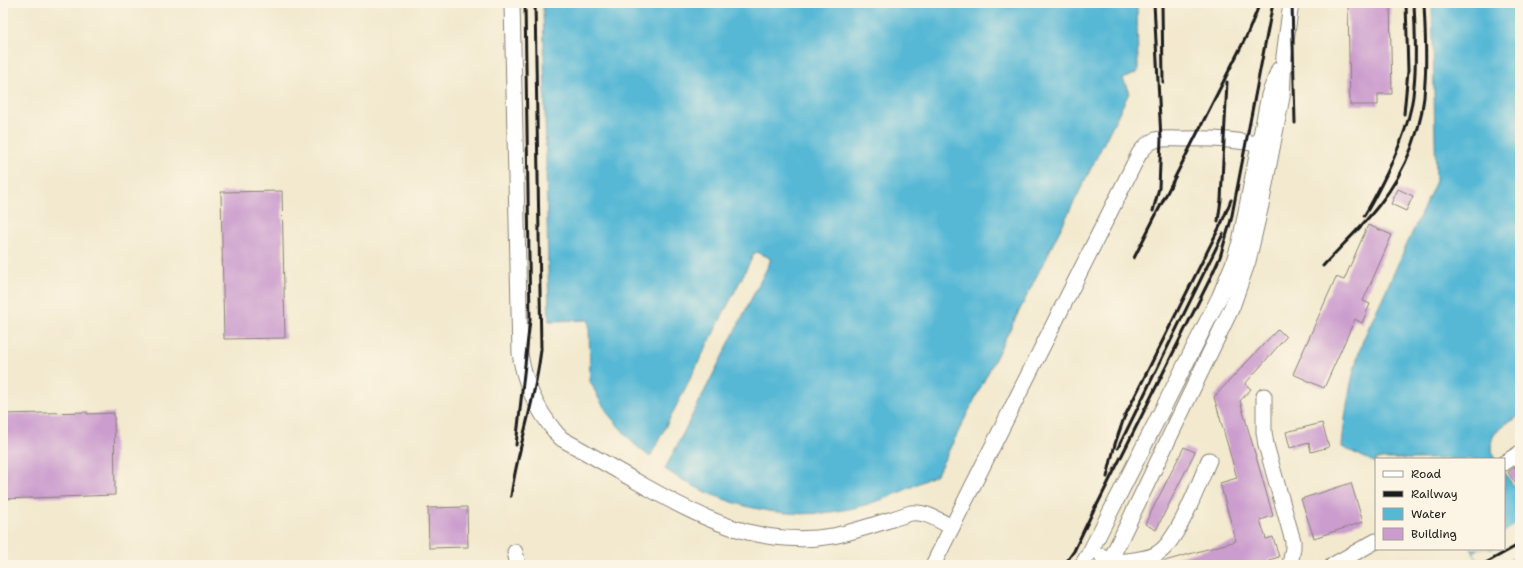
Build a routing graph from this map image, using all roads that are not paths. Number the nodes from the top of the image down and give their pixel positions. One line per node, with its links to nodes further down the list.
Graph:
1 (512, 3): 8 (lane)
2 (1291, 3): 3 (lane)
3 (1266, 145): 8 (lane); 10 (lane); 11 (lane)
4 (1264, 396): 14 (lane)
5 (1520, 453): 7 (lane)
6 (1209, 460): 11 (lane)
7 (1505, 462)
8 (952, 528): 12 (lane)
9 (1375, 542): 15 (lane)
10 (1091, 550): 11 (lane); 13 (lane)
11 (1109, 563)
12 (933, 565)
13 (1082, 565)
14 (1290, 565)
15 (1333, 565)

